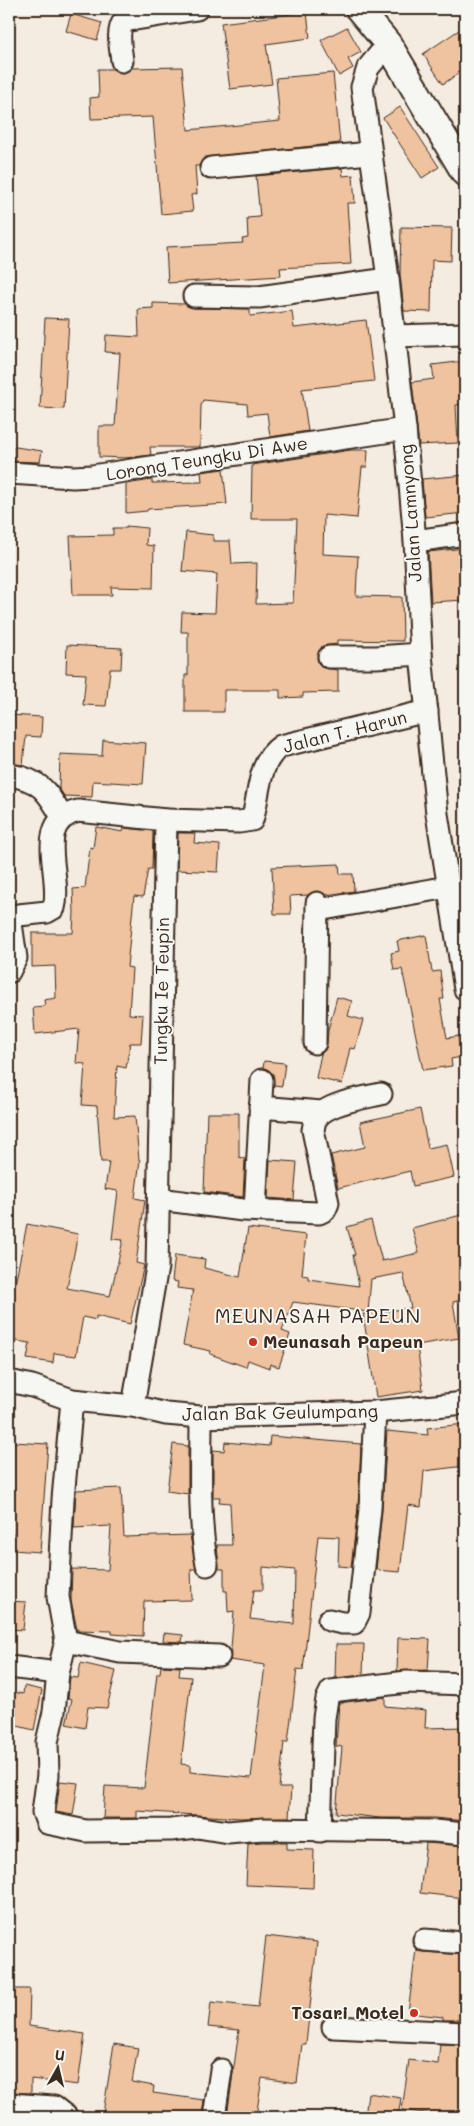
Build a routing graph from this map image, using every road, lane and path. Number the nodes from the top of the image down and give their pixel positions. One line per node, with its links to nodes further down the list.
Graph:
1 (197, 9): 4 (street)
2 (359, 9): 3 (street)
3 (388, 44): 5 (street, Jalan Lamnyong); 7 (street)
4 (122, 61)
5 (370, 153): 6 (street); 8 (street, Jalan Lamnyong)
6 (211, 168)
7 (465, 173)
8 (388, 279): 9 (street); 11 (street, Jalan Lamnyong)
9 (194, 296)
10 (465, 334): 11 (street)
11 (394, 336): 12 (street, Jalan Lamnyong)
12 (405, 429): 13 (street, Lorong Teungku Di Awe); 15 (street, Jalan Lamnyong)
13 (9, 473)
14 (465, 534): 15 (street)
15 (415, 541): 16 (street, Jalan Lamnyong)
16 (420, 654): 17 (street); 18 (street, Jalan Lamnyong)
17 (330, 657)
18 (427, 711): 21 (street, Jalan T. Harun); 22 (street, Jalan Lamnyong)
19 (9, 775): 20 (street)
20 (62, 818): 21 (street); 23 (street)
21 (166, 820): 31 (street, Tungku Ie Teupin)
22 (448, 887): 25 (street, Jalan Lamnyong); 26 (street)
23 (9, 916): 24 (street)
24 (9, 972)
25 (465, 989)
26 (315, 1043)
27 (262, 1080): 29 (street)
28 (381, 1094): 30 (street)
29 (260, 1107): 30 (street); 32 (street)
30 (322, 1112): 32 (street)
31 (159, 1199): 32 (street); 36 (street, Tungku Ie Teupin)
32 (255, 1210)
33 (9, 1381): 34 (street, Jalan Bak Geulumpang)
34 (72, 1400): 36 (street, Jalan Bak Geulumpang); 41 (street)
35 (465, 1404): 37 (street, Jalan Bak Geulumpang)
36 (133, 1406): 38 (street, Jalan Bak Geulumpang)
37 (375, 1412): 38 (street, Jalan Bak Geulumpang); 40 (street)
38 (201, 1417): 39 (street)
39 (207, 1565)
40 (329, 1620)
41 (66, 1641): 42 (street); 44 (street)
42 (218, 1656)
43 (9, 1668): 44 (street)
44 (58, 1673): 46 (street)
45 (465, 1684): 46 (street)
46 (320, 1831): 47 (street)
47 (465, 1834)
48 (424, 1940): 49 (street)
49 (465, 1943)
50 (333, 2027): 51 (street)
51 (465, 2034)
52 (221, 2070): 55 (street)
53 (9, 2104): 54 (street)
54 (67, 2117)
55 (214, 2117)

